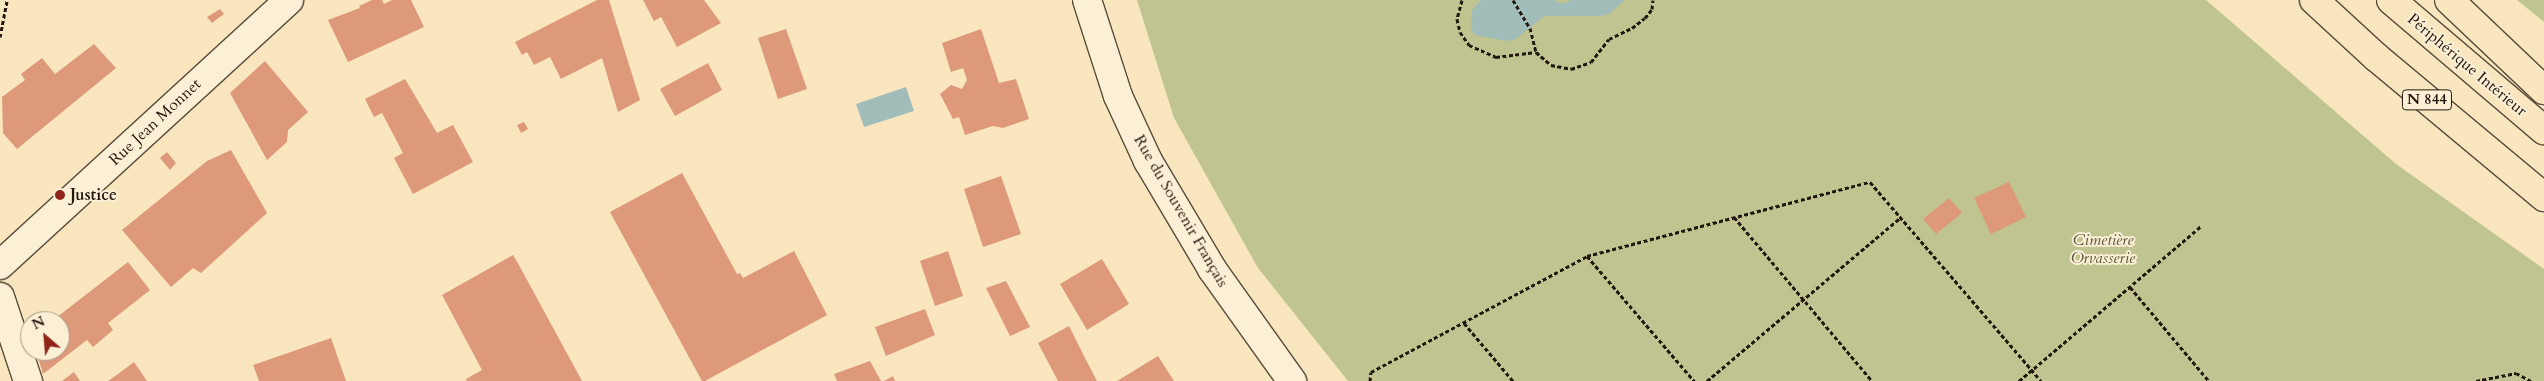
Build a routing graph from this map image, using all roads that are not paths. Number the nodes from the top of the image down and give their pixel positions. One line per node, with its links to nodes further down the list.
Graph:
1 (289, 0): 9 (street, Rue Jean Monnet)
2 (1086, 0): 11 (street, Rue du Souvenir Français)
3 (2314, 0): 8 (highway, N 844)
4 (2391, 0): 7 (highway, Périphérique Intérieur)
5 (2448, 0): 6 (highway)
6 (2544, 90)
7 (2544, 130)
8 (2544, 197)
9 (0, 265)
10 (0, 297): 12 (street)
11 (1289, 380)
12 (28, 381)

